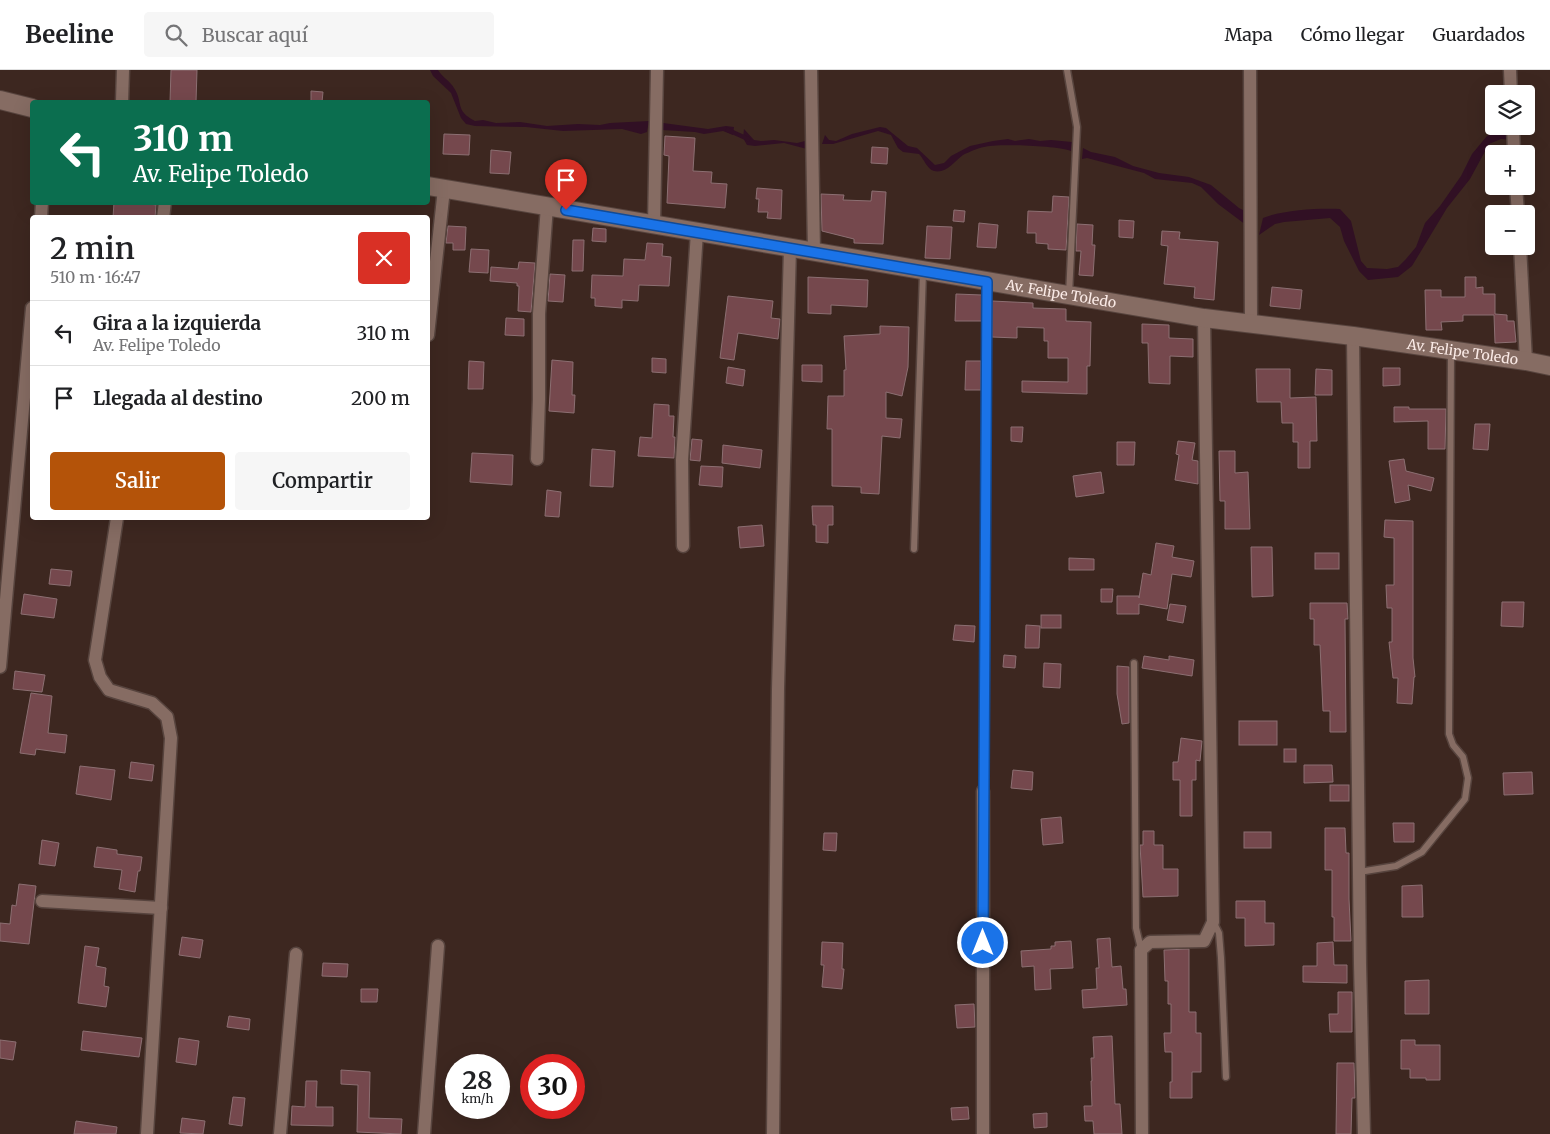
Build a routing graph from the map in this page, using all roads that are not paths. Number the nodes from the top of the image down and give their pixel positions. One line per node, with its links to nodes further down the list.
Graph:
1 (123, 70): 9 (street)
2 (657, 70): 13 (street)
3 (810, 70): 16 (street)
4 (1067, 70): 20 (lane)
5 (1250, 70): 23 (street)
6 (1510, 70): 7 (street)
7 (1511, 85)
8 (0, 100): 10 (main road)
9 (122, 100)
10 (30, 108)
11 (436, 187): 12 (main road, Av. Felipe Toledo); 21 (street)
12 (547, 206): 13 (main road, Av. Felipe Toledo); 29 (street)
13 (654, 224): 14 (main road, Av. Felipe Toledo)
14 (697, 232): 15 (main road, Av. Felipe Toledo); 31 (street)
15 (790, 248): 16 (main road, Av. Felipe Toledo); 47 (street)
16 (814, 252): 18 (main road, Av. Felipe Toledo)
17 (1520, 255): 27 (street)
18 (923, 271): 19 (main road, Av. Felipe Toledo); 32 (lane)
19 (987, 282): 20 (main road, Av. Felipe Toledo); 35 (lane)
20 (1069, 296): 22 (main road, Av. Felipe Toledo)
21 (430, 298)
22 (1204, 318): 23 (main road, Av. Felipe Toledo); 39 (street)
23 (1251, 323): 25 (main road, Av. Felipe Toledo)
24 (30, 330): 34 (street)
25 (1353, 336): 26 (main road, Av. Felipe Toledo); 36 (street)
26 (1451, 350): 27 (main road, Av. Felipe Toledo); 36 (lane)
27 (1526, 361): 28 (main road, Av. Felipe Toledo)
28 (1550, 366)
29 (538, 459)
30 (117, 520): 38 (street)
31 (684, 546)
32 (914, 548)
33 (1134, 663): 41 (lane)
34 (0, 667)
35 (983, 791): 48 (street)
36 (1359, 872): 50 (street)
37 (42, 901): 38 (street)
38 (161, 908): 44 (street)
39 (1213, 922): 41 (street); 43 (lane)
40 (438, 946): 46 (street)
41 (1141, 950): 49 (street)
42 (296, 954): 45 (street)
43 (1226, 1077)
44 (147, 1134)
45 (280, 1134)
46 (424, 1134)
47 (774, 1134)
48 (983, 1134)
49 (1142, 1134)
50 (1364, 1134)

